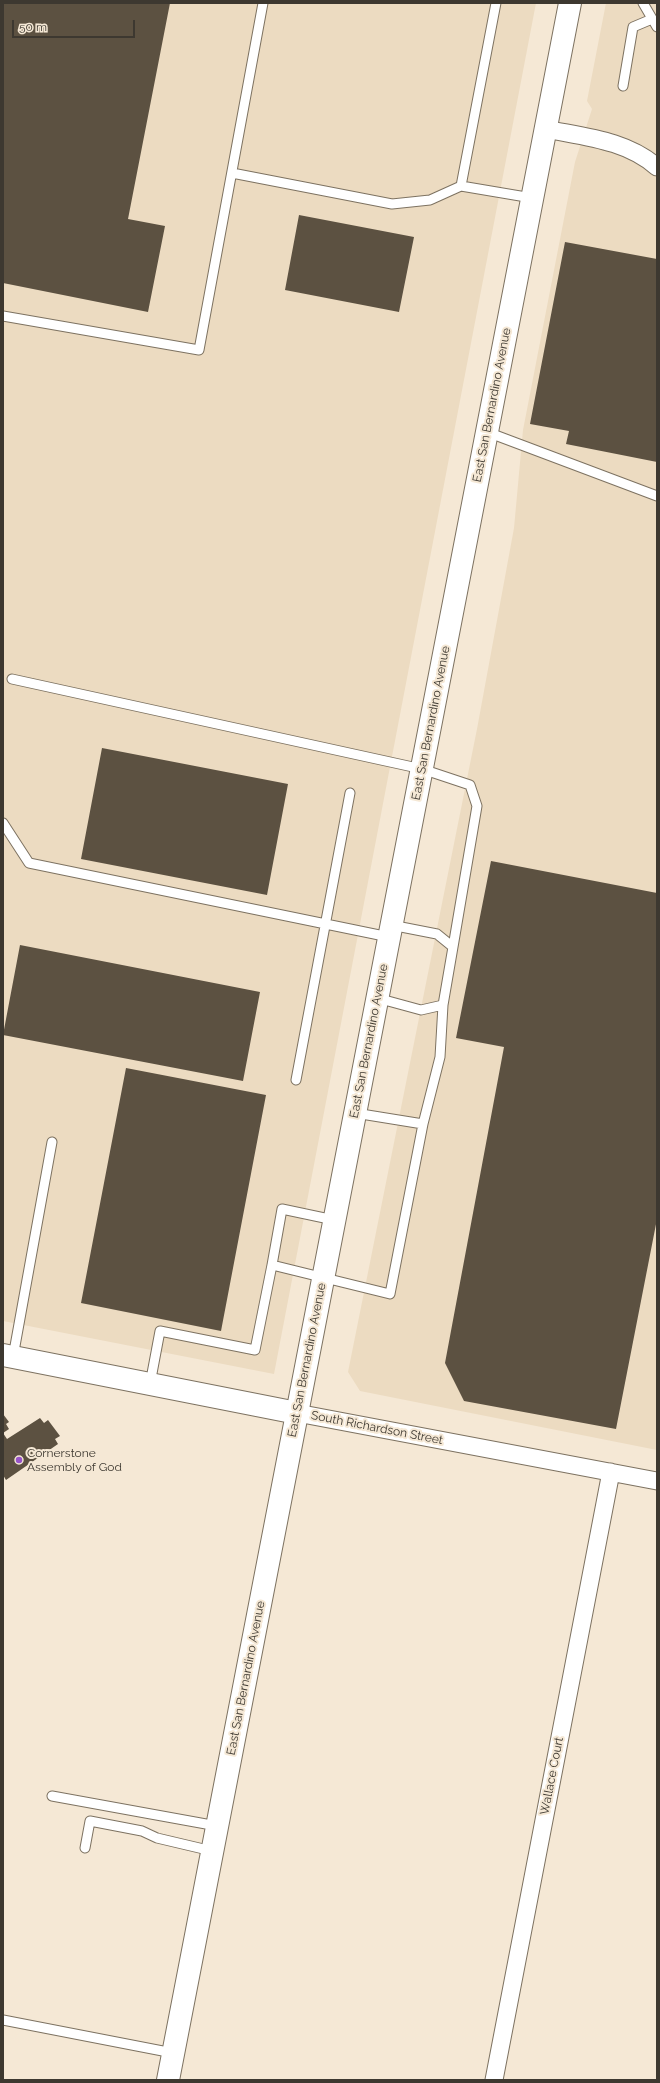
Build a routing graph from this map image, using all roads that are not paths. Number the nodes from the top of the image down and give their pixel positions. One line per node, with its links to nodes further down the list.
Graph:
1 (263, 3): 9 (lane)
2 (496, 3): 10 (lane)
3 (570, 3): 7 (main road, East San Bernardino Avenue)
4 (643, 3): 5 (lane)
5 (655, 23): 6 (lane)
6 (623, 86)
7 (546, 129): 8 (street); 11 (main road, East San Bernardino Avenue)
8 (657, 167)
9 (232, 173): 10 (lane); 12 (lane)
10 (461, 186): 11 (lane)
11 (532, 198): 13 (main road, East San Bernardino Avenue)
12 (3, 316)
13 (487, 432): 14 (lane); 16 (main road, East San Bernardino Avenue)
14 (657, 496)
15 (12, 679): 16 (lane)
16 (422, 769): 20 (main road, East San Bernardino Avenue); 21 (lane)
17 (350, 793): 19 (lane)
18 (3, 823): 19 (lane)
19 (324, 924): 20 (lane); 24 (lane)
20 (390, 931): 21 (lane); 22 (main road, East San Bernardino Avenue)
21 (453, 948): 23 (lane)
22 (377, 998): 23 (lane); 25 (main road, East San Bernardino Avenue)
23 (443, 1005): 26 (lane)
24 (296, 1080)
25 (355, 1113): 26 (lane); 28 (main road, East San Bernardino Avenue)
26 (423, 1124): 30 (lane)
27 (52, 1142): 31 (lane)
28 (334, 1220): 29 (lane); 30 (main road, East San Bernardino Avenue)
29 (272, 1265): 30 (lane); 32 (lane)
30 (323, 1276): 33 (main road, East San Bernardino Avenue)
31 (8, 1356): 32 (main road, South Richardson Street)
32 (150, 1384): 33 (main road, South Richardson Street)
33 (297, 1413): 34 (street, South Richardson Street); 37 (main road, East San Bernardino Avenue)
34 (611, 1472): 35 (street, South Richardson Street); 43 (street, Wallace Court)
35 (657, 1481)
36 (52, 1796): 37 (lane)
37 (217, 1826): 39 (main road, East San Bernardino Avenue)
38 (84, 1848): 39 (lane)
39 (212, 1851): 41 (main road, East San Bernardino Avenue)
40 (3, 2020): 41 (lane)
41 (173, 2053): 42 (main road, East San Bernardino Avenue)
42 (168, 2080)
43 (494, 2080)

